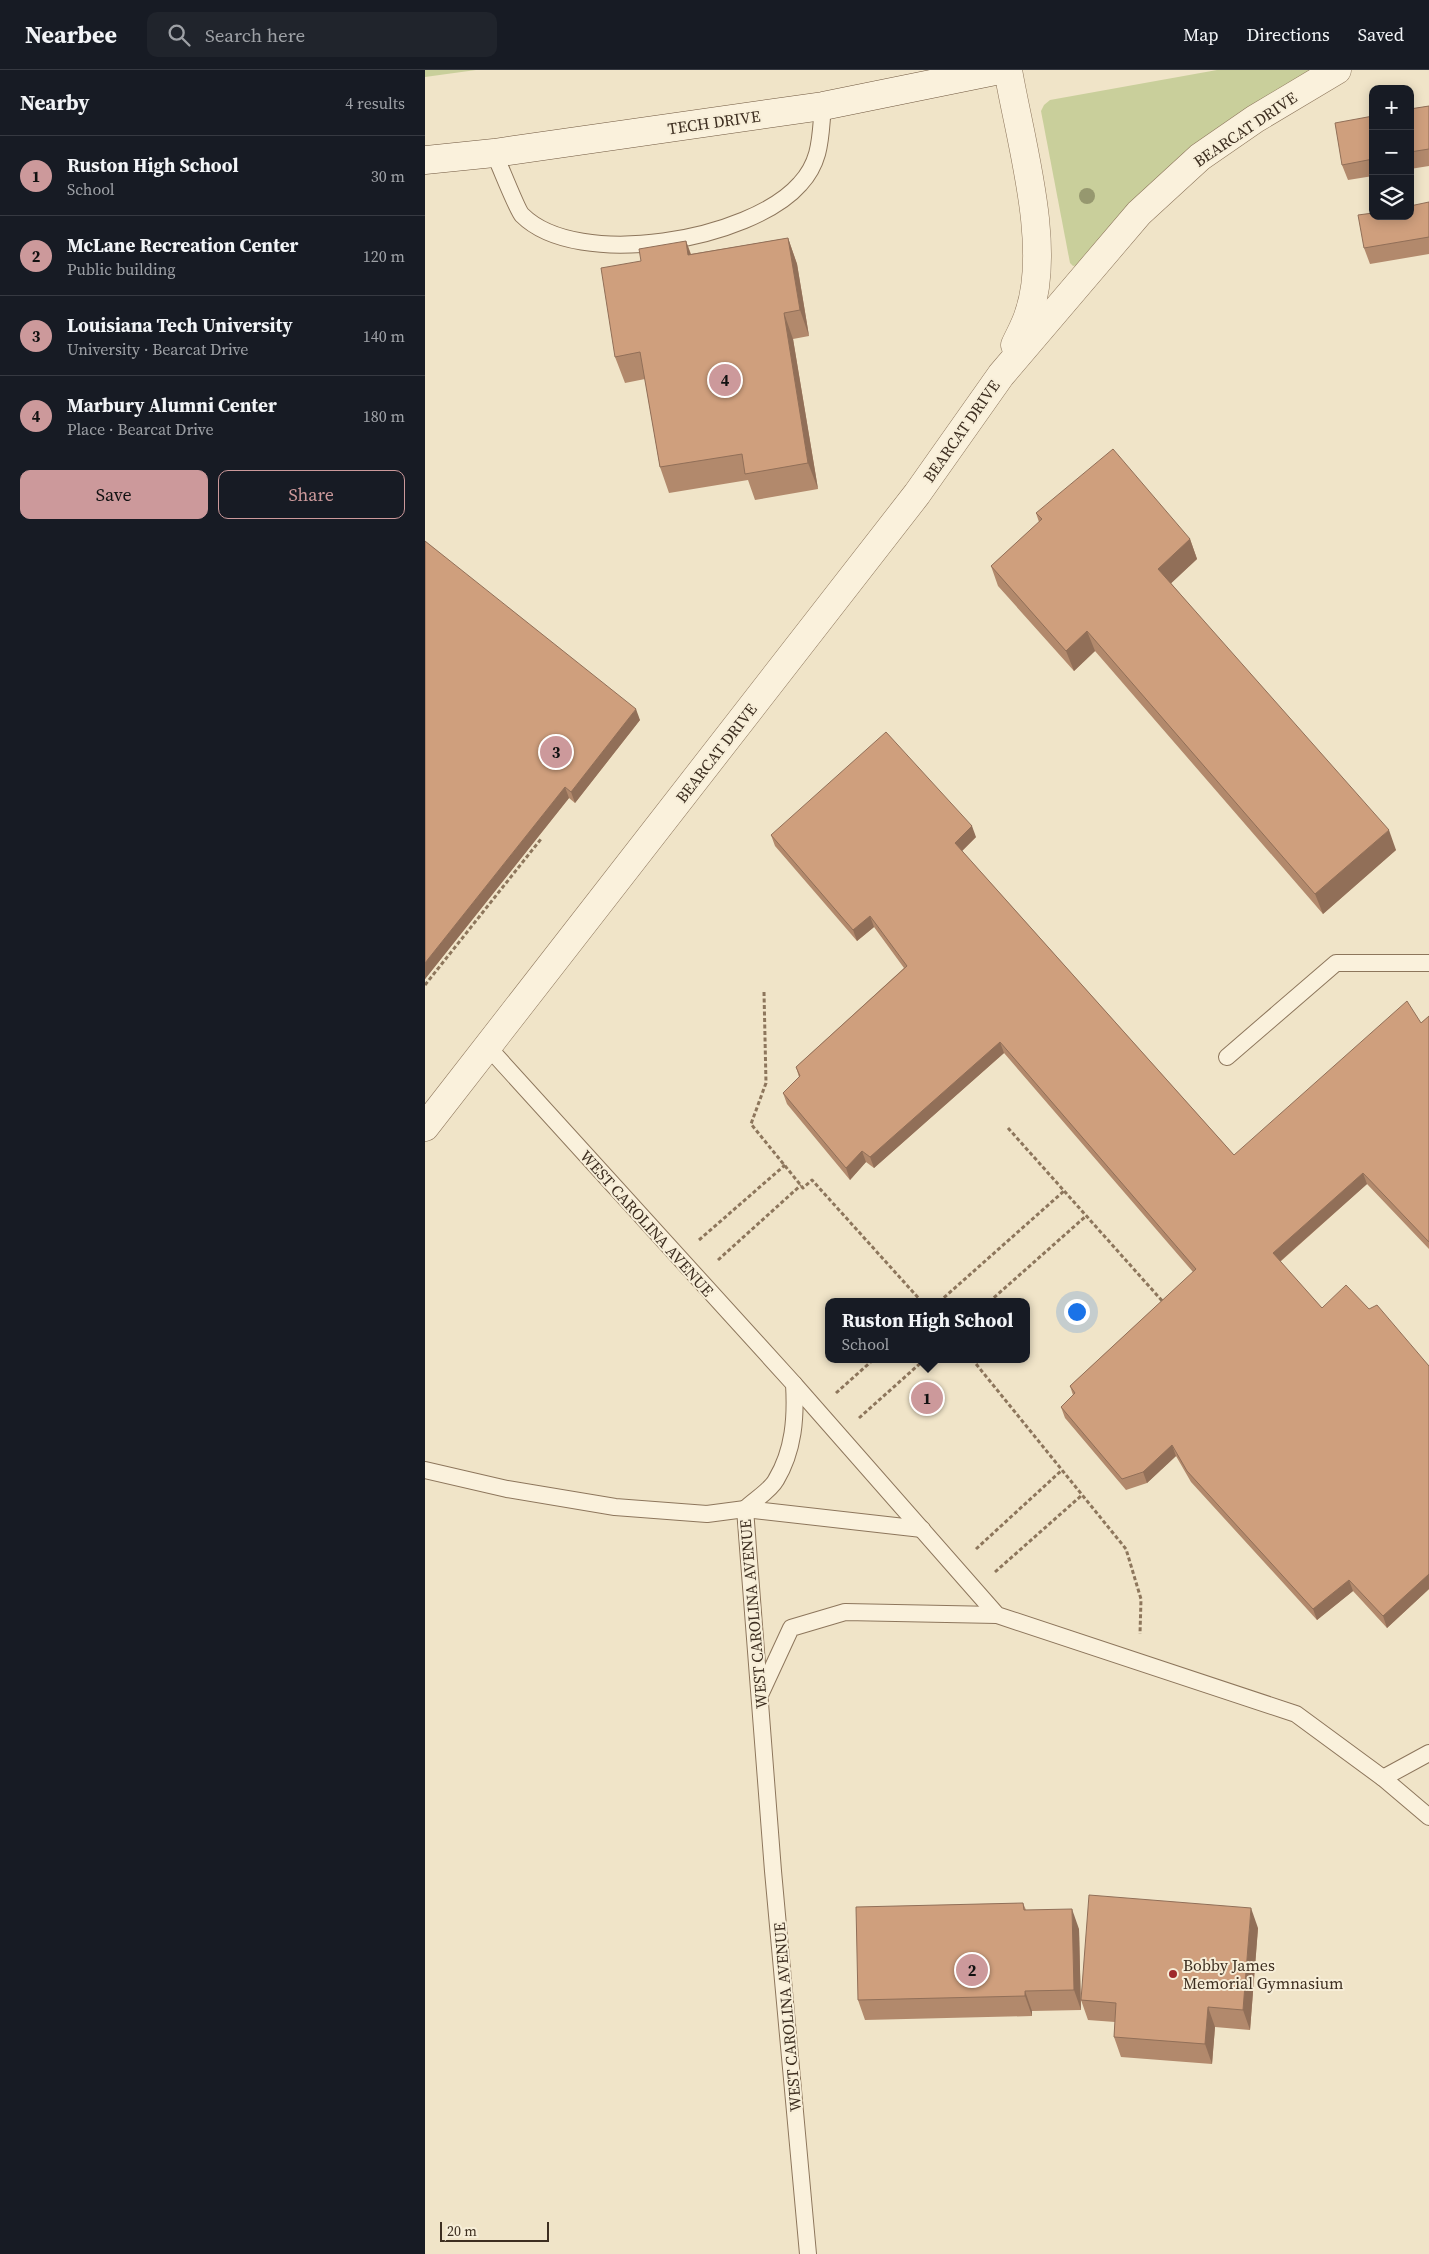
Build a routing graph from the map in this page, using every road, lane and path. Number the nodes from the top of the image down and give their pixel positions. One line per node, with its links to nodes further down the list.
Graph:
1 (1008, 70): 7 (street, BEARCAT DRIVE)
2 (1337, 70): 7 (street, BEARCAT DRIVE)
3 (983, 72): 4 (street, TECH DRIVE)
4 (823, 106): 5 (street, TECH DRIVE); 5 (lane)
5 (494, 153): 6 (street, TECH DRIVE)
6 (425, 160)
7 (1001, 375): 12 (street, BEARCAT DRIVE)
8 (541, 839): 10 (path)
9 (1429, 963): 13 (lane)
10 (425, 986)
11 (764, 992): 16 (path)
12 (488, 1047): 14 (street, BEARCAT DRIVE); 29 (lane, WEST CAROLINA AVENUE)
13 (1227, 1058)
14 (425, 1127)
15 (1008, 1128): 18 (path)
16 (785, 1165): 17 (path); 20 (path)
17 (801, 1185): 21 (path); 22 (path)
18 (1064, 1191): 19 (path); 23 (path)
19 (1086, 1216): 24 (path); 25 (path)
20 (695, 1243)
21 (714, 1263)
22 (918, 1298)
23 (944, 1298)
24 (994, 1298)
25 (1169, 1309)
26 (870, 1363): 30 (path)
27 (921, 1363): 31 (path)
28 (975, 1363): 33 (path)
29 (794, 1384): 35 (lane, WEST CAROLINA AVENUE); 36 (lane)
30 (832, 1397)
31 (855, 1422)
32 (425, 1470): 35 (lane)
33 (1062, 1470): 34 (path); 37 (path)
34 (1083, 1495): 38 (path); 40 (path)
35 (745, 1509): 36 (lane); 41 (lane, WEST CAROLINA AVENUE)
36 (922, 1529): 39 (lane)
37 (971, 1553)
38 (991, 1576)
39 (997, 1615): 40 (lane); 41 (lane)
40 (1140, 1663): 43 (lane)
41 (760, 1696): 45 (lane, WEST CAROLINA AVENUE)
42 (1429, 1754): 43 (lane)
43 (1383, 1778): 44 (lane)
44 (1429, 1817)
45 (808, 2254)

